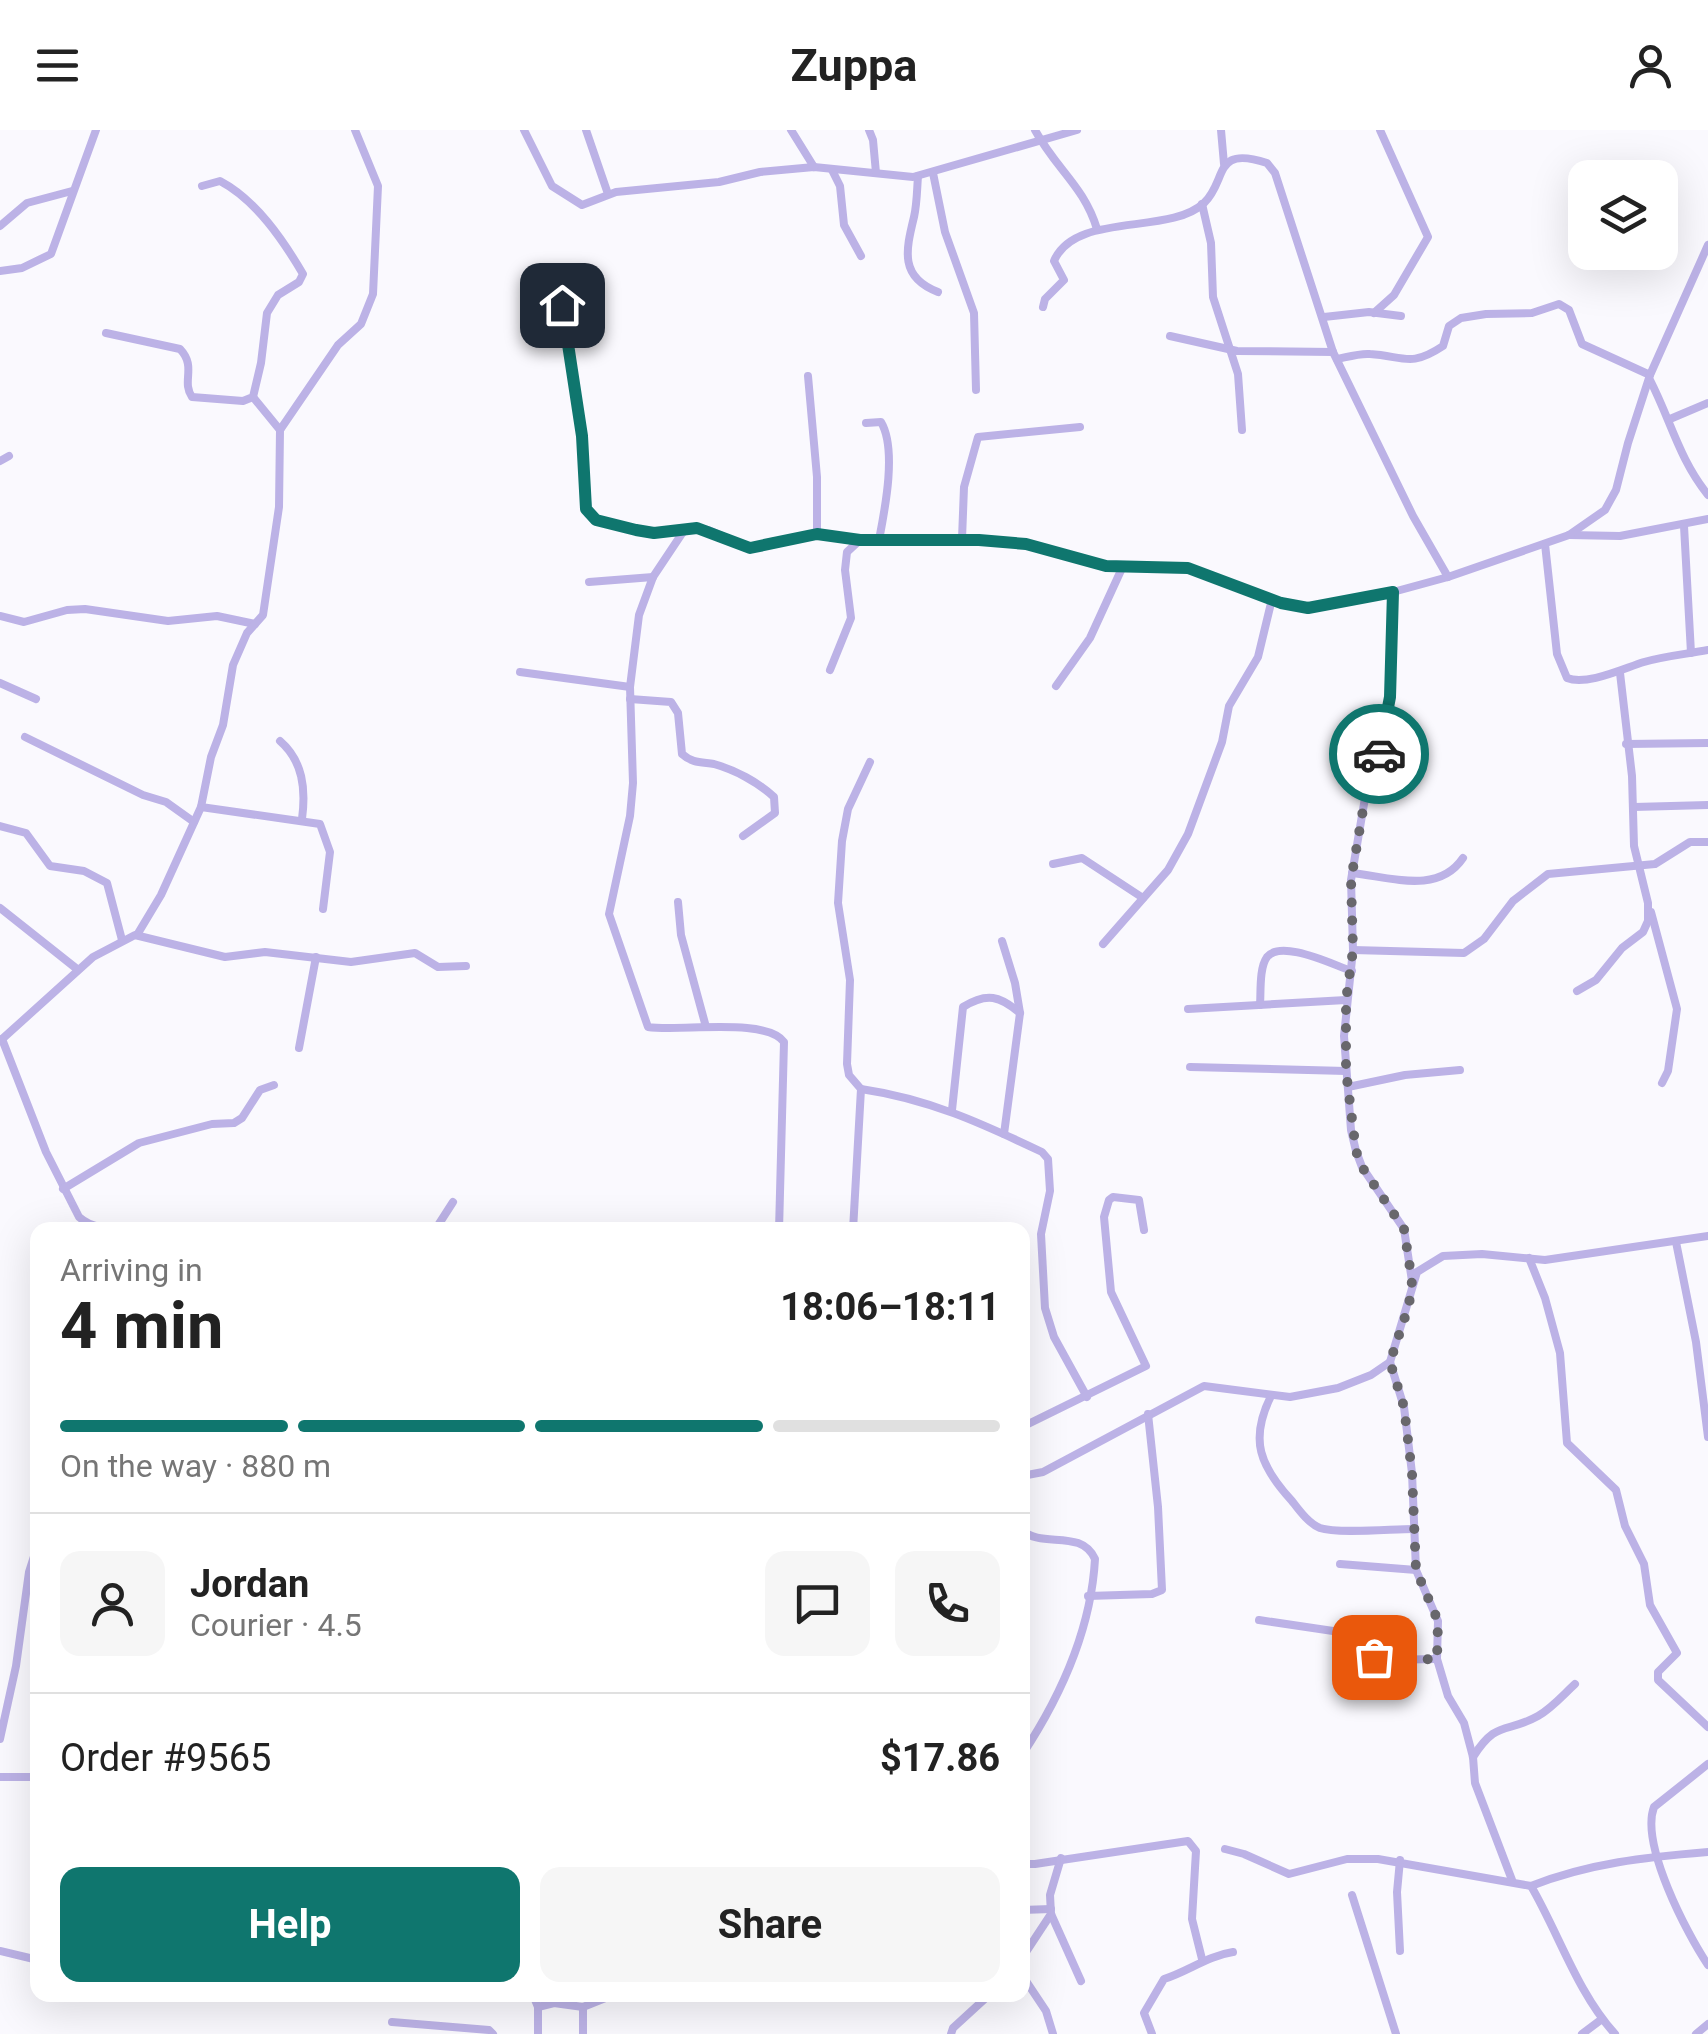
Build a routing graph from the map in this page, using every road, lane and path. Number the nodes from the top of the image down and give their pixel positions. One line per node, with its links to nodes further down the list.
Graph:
1 (96, 130): 18 (street)
2 (355, 130): 44 (street)
3 (524, 130): 19 (street)
4 (586, 130): 19 (street)
5 (791, 130): 12 (street)
6 (869, 130): 14 (street)
7 (1077, 130): 10 (street)
8 (1221, 130): 11 (street)
9 (1380, 130): 29 (street)
10 (1038, 134): 15 (street); 22 (street)
11 (1224, 164): 20 (street); 31 (street)
12 (814, 167): 13 (street); 19 (street)
13 (832, 170): 14 (street); 24 (street)
14 (876, 173): 16 (street)
15 (933, 173): 16 (street); 38 (street)
16 (918, 176): 27 (street)
17 (202, 186): 39 (street)
18 (72, 191): 21 (street); 25 (street)
19 (608, 194)
20 (1202, 204): 22 (street); 34 (street)
21 (0, 226)
22 (1097, 230): 28 (street)
23 (1708, 245): 37 (street)
24 (861, 256)
25 (0, 271)
26 (543, 282): 51 (street)
27 (938, 292)
28 (1043, 307)
29 (1374, 312): 30 (street); 31 (street)
30 (1400, 316)
31 (1324, 317): 35 (street)
32 (106, 333): 39 (street)
33 (1170, 336): 34 (street)
34 (1230, 350): 35 (street); 45 (street)
35 (1335, 355): 37 (street); 60 (street)
36 (808, 376): 52 (street)
37 (1650, 377): 41 (street); 53 (street)
38 (976, 390)
39 (252, 397): 44 (street)
40 (1708, 403): 41 (street)
41 (1670, 419): 48 (street)
42 (866, 423): 56 (street)
43 (1080, 427): 54 (street)
44 (280, 430): 65 (street)
45 (1242, 430)
46 (9, 456): 47 (street)
47 (0, 461)
48 (1708, 496)
49 (1708, 519): 50 (street)
50 (1684, 526): 53 (street); 67 (street)
51 (683, 532): 52 (street); 59 (street)
52 (817, 534): 55 (street)
53 (1569, 536): 57 (street)
54 (962, 539): 56 (street); 58 (street)
55 (860, 540): 56 (street); 68 (street)
56 (878, 540)
57 (1545, 544): 60 (street); 70 (street)
58 (1124, 566): 63 (street); 72 (street)
59 (652, 577): 61 (street); 73 (street)
60 (1448, 577): 62 (street)
61 (589, 582)
62 (1393, 592): 63 (street); 92 (street)
63 (1272, 599): 93 (street)
64 (0, 616): 65 (street)
65 (256, 624): 82 (street)
66 (1708, 650): 67 (street)
67 (1691, 653): 70 (street)
68 (830, 670)
69 (520, 672): 73 (street)
70 (1620, 673): 79 (street)
71 (0, 683): 74 (street)
72 (1056, 686)
73 (630, 687): 75 (street)
74 (36, 699)
75 (630, 699): 87 (street); 112 (street)
76 (24, 737): 85 (street)
77 (280, 741): 84 (street)
78 (1708, 743): 79 (street)
79 (1626, 744): 83 (street)
80 (870, 762): 121 (street)
81 (1708, 805): 83 (street)
82 (202, 807): 84 (street); 85 (street)
83 (1634, 808): 91 (street)
84 (302, 819): 96 (street)
85 (194, 822): 98 (street)
86 (0, 826): 99 (street)
87 (744, 836)
88 (1708, 842): 91 (street)
89 (1463, 858): 92 (street)
90 (1053, 864): 93 (street)
91 (1638, 866): 95 (street); 102 (street)
92 (1352, 872): 102 (street)
93 (1143, 898): 101 (street)
94 (678, 902): 112 (street)
95 (1648, 903): 107 (street); 118 (street)
96 (323, 908)
97 (1, 910): 105 (street)
98 (137, 935): 99 (street); 103 (street)
99 (122, 940): 105 (street)
100 (1002, 941): 111 (street)
101 (1102, 944)
102 (1353, 950): 106 (street)
103 (316, 957): 104 (street); 114 (street)
104 (466, 966)
105 (77, 970): 113 (street)
106 (1352, 971): 108 (street); 109 (street)
107 (1576, 991)
108 (1346, 1000): 109 (street); 117 (street)
109 (1260, 1006): 110 (street)
110 (1188, 1009)
111 (1020, 1012): 122 (street); 123 (street)
112 (706, 1027): 128 (street)
113 (1, 1040): 124 (street)
114 (299, 1048)
115 (1190, 1067): 117 (street)
116 (1460, 1070): 120 (street)
117 (1346, 1071): 120 (street)
118 (1662, 1084)
119 (274, 1085): 124 (street)
120 (1348, 1087): 134 (street)
121 (861, 1089): 122 (street); 129 (street)
122 (952, 1110): 123 (street)
123 (1004, 1134): 136 (street)
124 (64, 1189): 126 (street)
125 (453, 1202): 127 (street)
126 (85, 1222)
127 (440, 1222)
128 (779, 1222)
129 (854, 1222)
130 (1144, 1230): 136 (street)
131 (1708, 1236): 132 (street)
132 (1676, 1242): 133 (street); 140 (street)
133 (1529, 1258): 134 (street); 151 (street)
134 (1412, 1281): 135 (street)
135 (1390, 1362): 137 (street); 142 (street)
136 (1087, 1396): 139 (street)
137 (1270, 1396): 138 (street); 142 (street)
138 (1148, 1414): 141 (street); 147 (street)
139 (1030, 1423)
140 (1708, 1437)
141 (1030, 1474)
142 (1413, 1529): 146 (street)
143 (1030, 1535): 147 (street)
144 (1340, 1564): 146 (street)
145 (30, 1569): 152 (street)
146 (1416, 1570): 149 (street)
147 (1088, 1596): 153 (street)
148 (1259, 1620): 149 (street)
149 (1437, 1659): 154 (street)
150 (1575, 1684): 154 (street)
151 (1708, 1726)
152 (0, 1738)
153 (1030, 1742)
154 (1473, 1757): 164 (street)
155 (1708, 1764): 160 (street)
156 (30, 1776): 157 (street)
157 (0, 1777)
158 (1225, 1849): 162 (street)
159 (1708, 1852): 160 (street)
160 (1658, 1857): 165 (street); 175 (street)
161 (1061, 1858): 163 (street); 168 (street); 174 (street)
162 (1400, 1860): 164 (street); 171 (street)
163 (1030, 1864)
164 (1512, 1880): 165 (street)
165 (1531, 1886): 183 (street)
166 (1352, 1894): 192 (street)
167 (1030, 1910): 168 (street)
168 (1051, 1911): 169 (street); 176 (street)
169 (1030, 1945)
170 (0, 1951): 173 (street)
171 (1400, 1951)
172 (1233, 1952): 174 (street)
173 (30, 1958)
174 (1202, 1960): 191 (street)
175 (1708, 1965)
176 (1081, 1981)
177 (1030, 1986): 190 (street)
178 (536, 2002): 181 (street)
179 (596, 2002): 182 (street)
180 (982, 2002): 189 (street)
181 (538, 2006): 182 (street); 187 (street)
182 (583, 2007): 188 (street)
183 (1602, 2019): 193 (street); 194 (street)
184 (392, 2022): 186 (street)
185 (1708, 2024): 195 (street)
186 (493, 2034)
187 (538, 2034)
188 (583, 2034)
189 (951, 2034)
190 (1053, 2034)
191 (1152, 2034)
192 (1396, 2034)
193 (1582, 2034)
194 (1616, 2034)
195 (1696, 2034)

